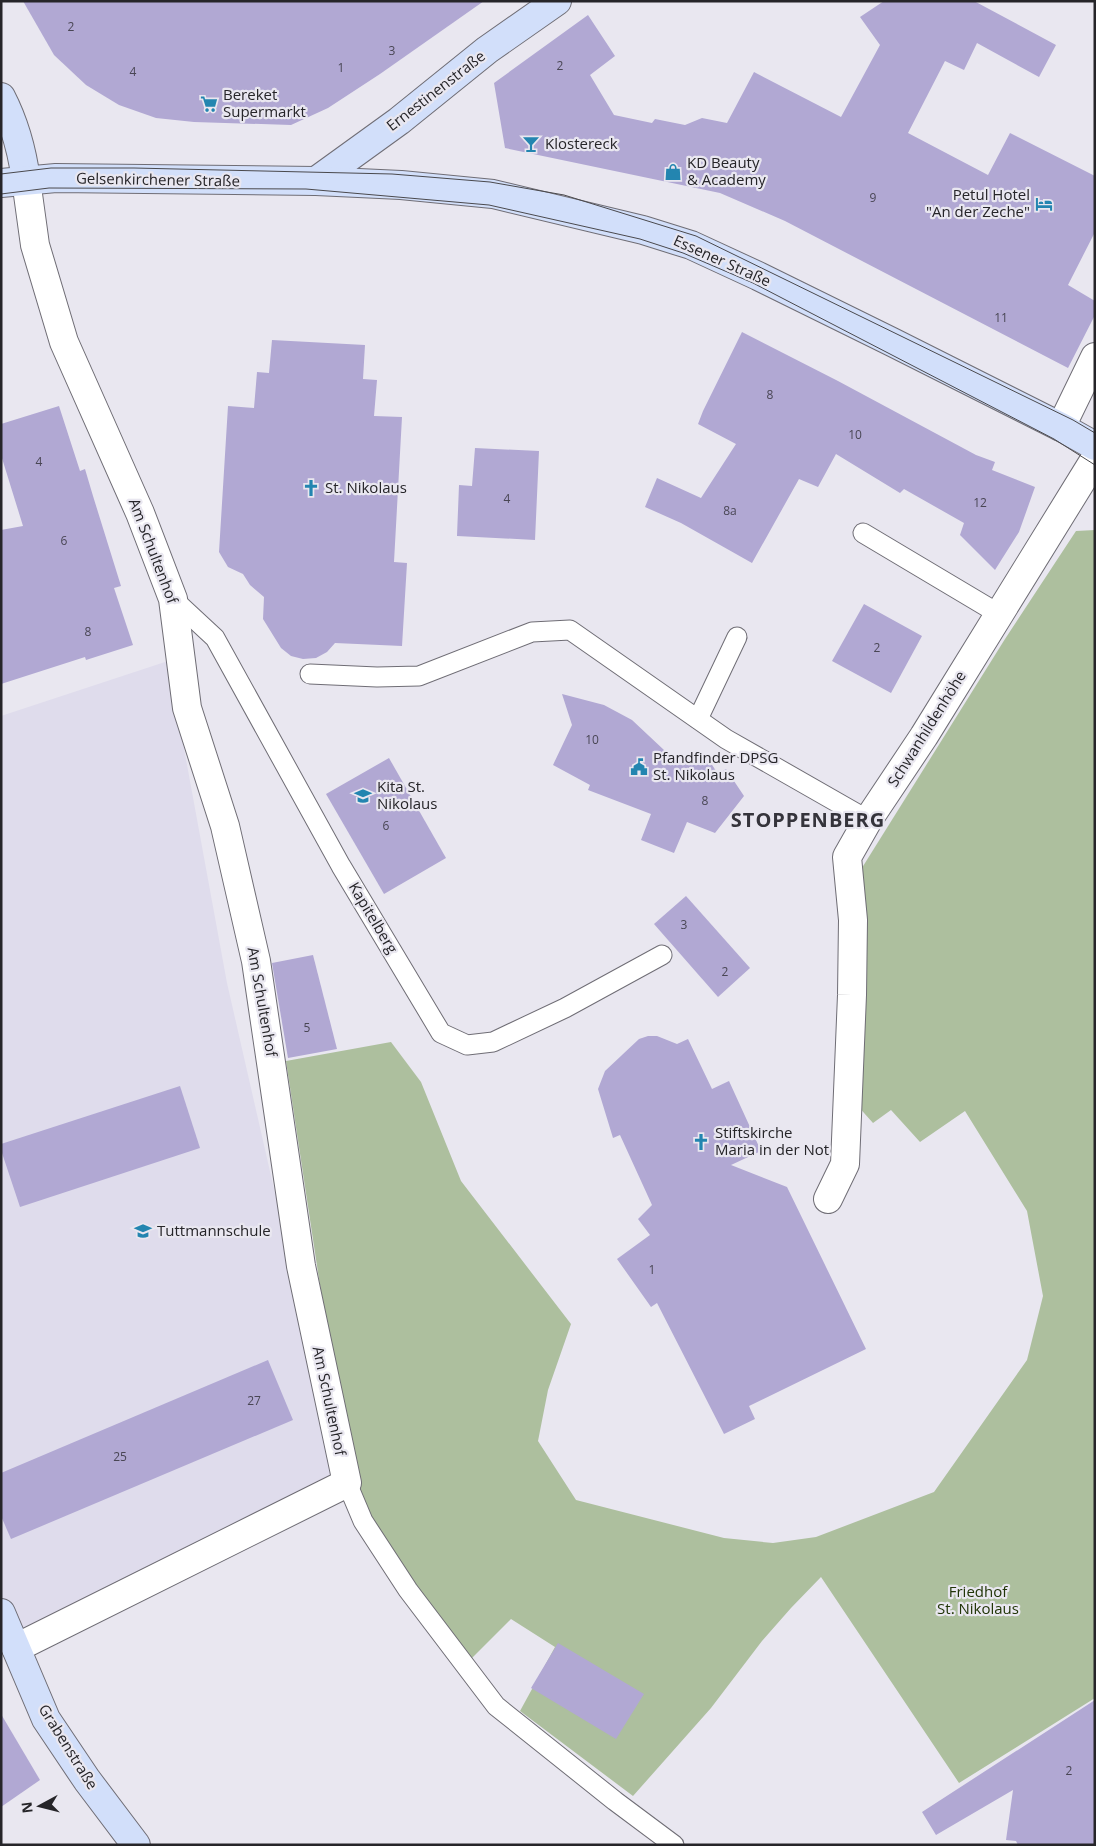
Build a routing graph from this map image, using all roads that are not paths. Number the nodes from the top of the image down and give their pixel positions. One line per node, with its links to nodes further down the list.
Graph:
1 (557, 1): 3 (main road, Ernestinenstraße)
2 (1, 97): 4 (main road)
3 (316, 181): 4 (main road, Gelsenkirchener Straße); 6 (main road, Essener Straße)
4 (14, 182): 10 (street, Am Schultenhof)
5 (1095, 357): 6 (street)
6 (1061, 427): 7 (main road, Essener Straße)
7 (1095, 446)
8 (1095, 459): 11 (street, Schwanhildenhöhe)
9 (863, 533): 11 (lane)
10 (173, 599): 16 (lane, Kapitelberg); 18 (street, Am Schultenhof)
11 (999, 614): 15 (street, Schwanhildenhöhe)
12 (737, 637): 14 (lane)
13 (310, 674): 14 (lane)
14 (698, 719): 15 (lane)
15 (868, 820): 17 (street, Schwanhildenhöhe)
16 (662, 955)
17 (828, 1199)
18 (347, 1483): 20 (street); 22 (lane)
19 (1, 1613): 20 (main road, Grabenstraße)
20 (16, 1648): 21 (main road, Grabenstraße)
21 (136, 1845)
22 (674, 1845)

